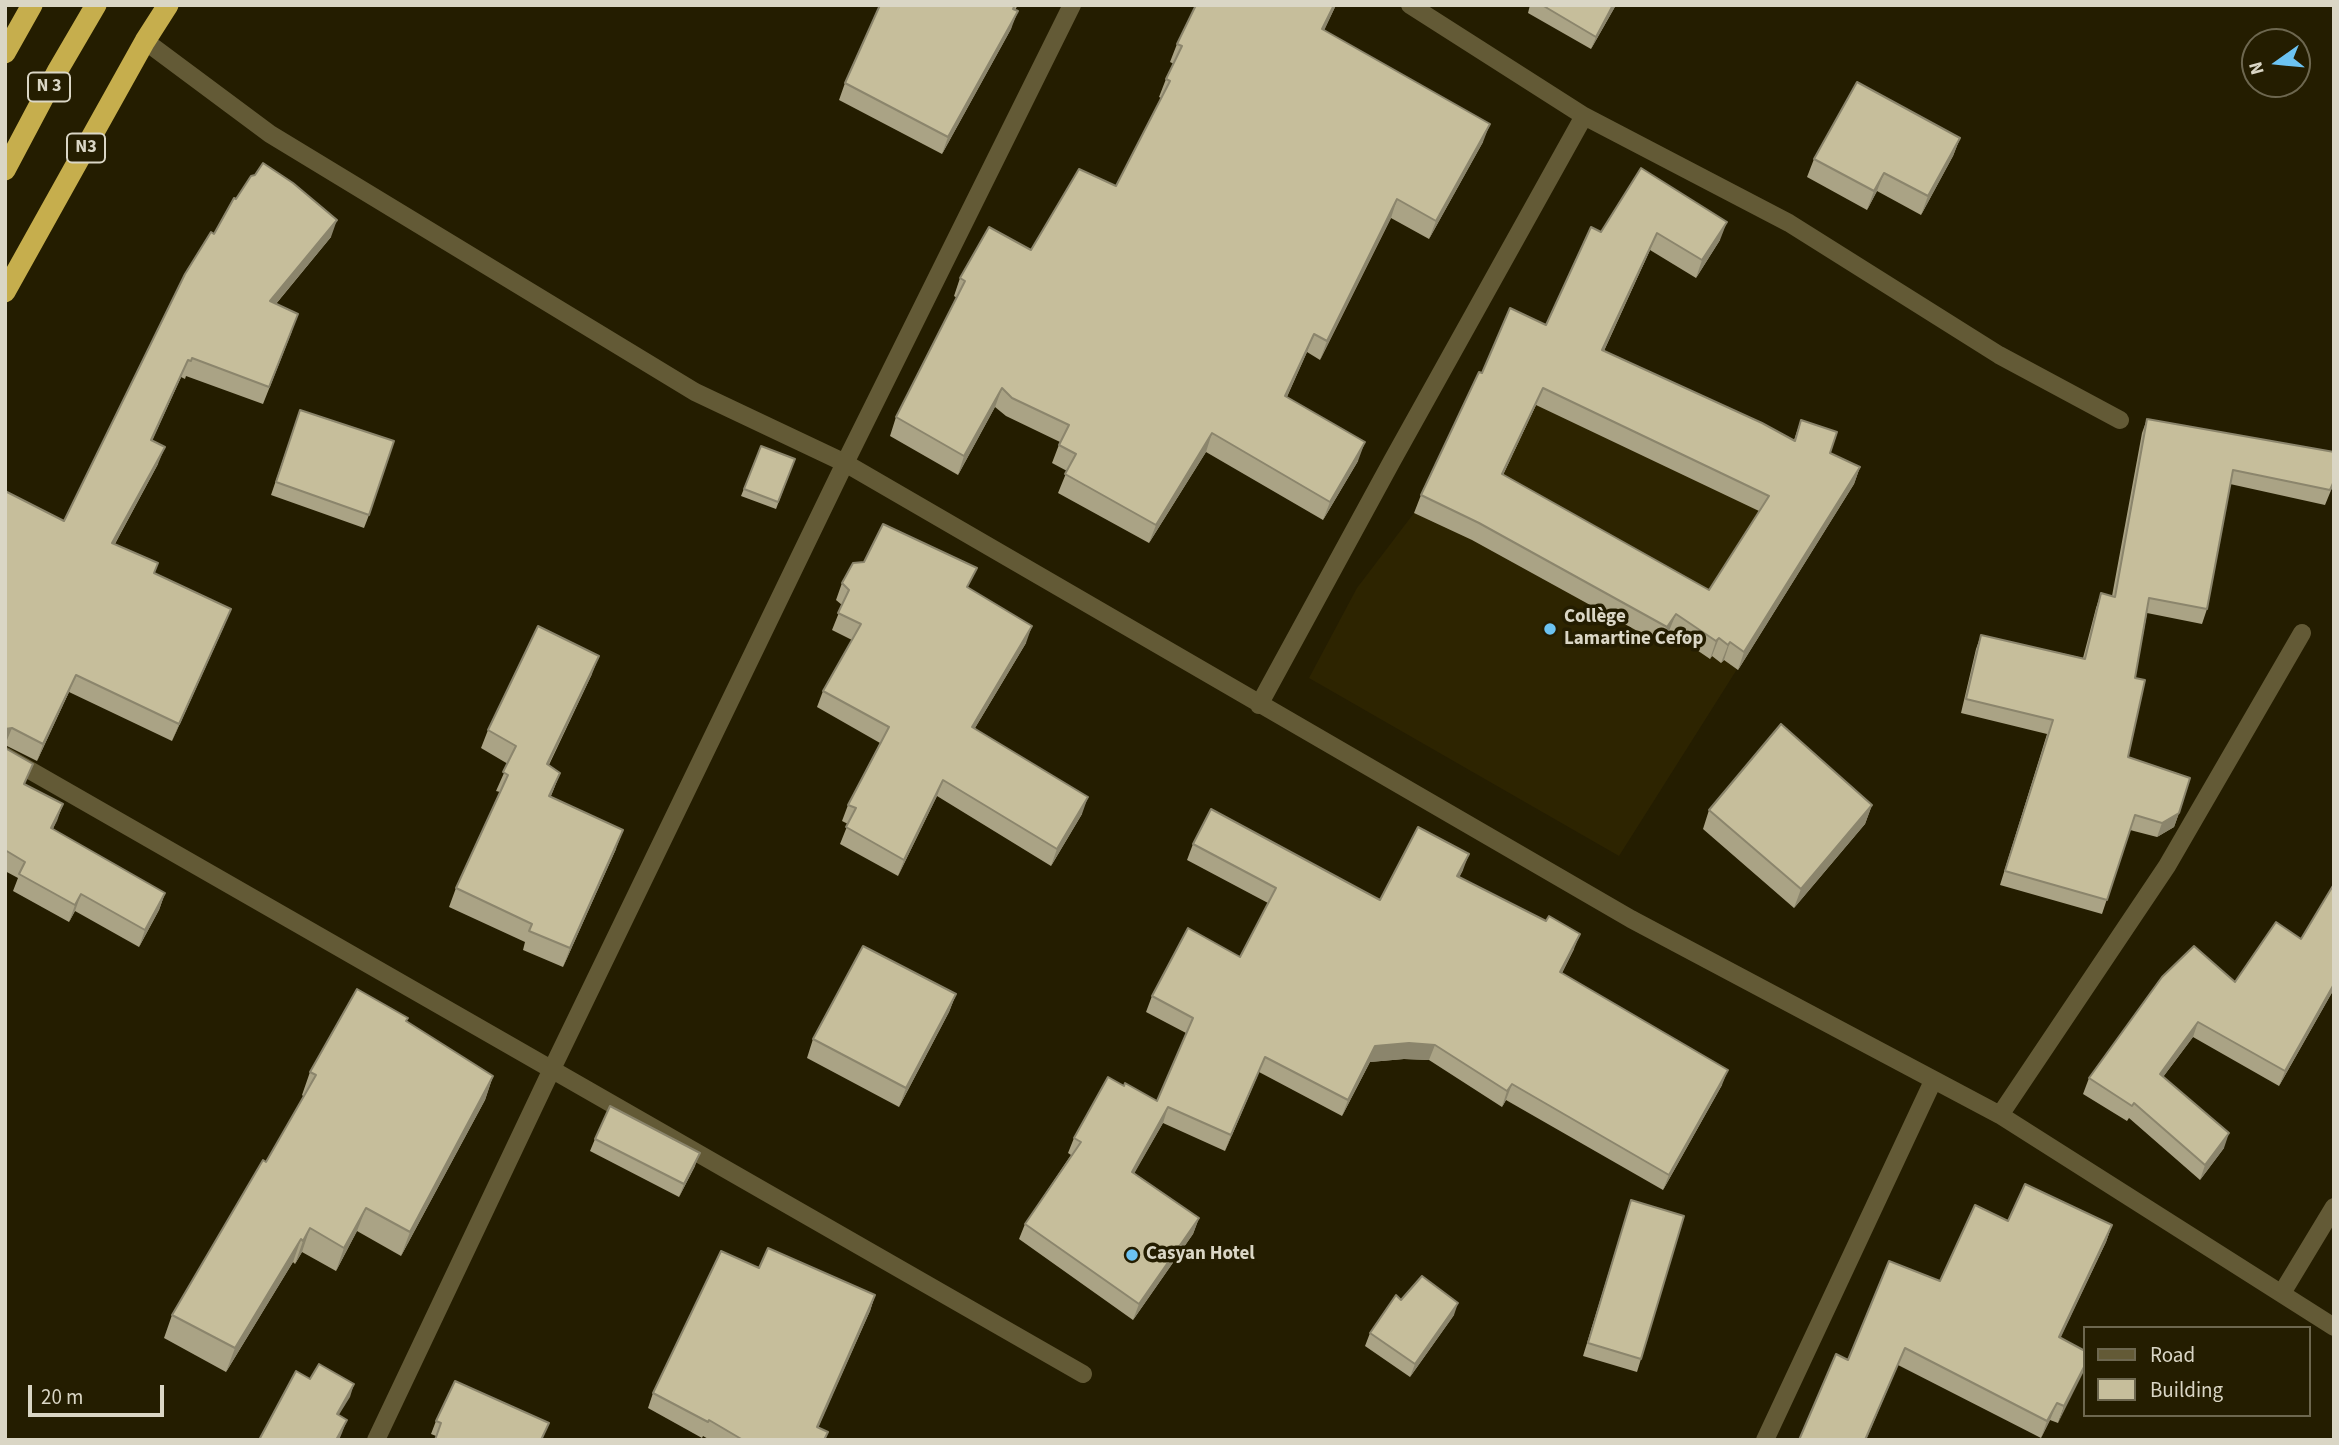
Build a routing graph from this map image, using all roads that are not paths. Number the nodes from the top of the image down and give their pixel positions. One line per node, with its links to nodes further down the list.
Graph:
1 (32, 5): 7 (highway)
2 (96, 5): 9 (highway, N 3)
3 (168, 5): 6 (highway, N3)
4 (1072, 5): 12 (street)
5 (1410, 5): 8 (street)
6 (145, 41): 10 (highway, N3); 12 (street)
7 (5, 53)
8 (1584, 116): 11 (street); 14 (street)
9 (5, 170)
10 (5, 292)
11 (2120, 420)
12 (845, 463): 14 (street); 16 (street)
13 (2302, 633): 18 (street)
14 (1259, 705): 17 (street)
15 (5, 755): 16 (street)
16 (551, 1071): 22 (street); 23 (street)
17 (1933, 1081): 18 (street); 24 (street)
18 (2000, 1115): 20 (street)
19 (2334, 1207): 20 (street)
20 (2282, 1293): 21 (street)
21 (2334, 1327)
22 (1083, 1374)
23 (376, 1440)
24 (1765, 1440)

